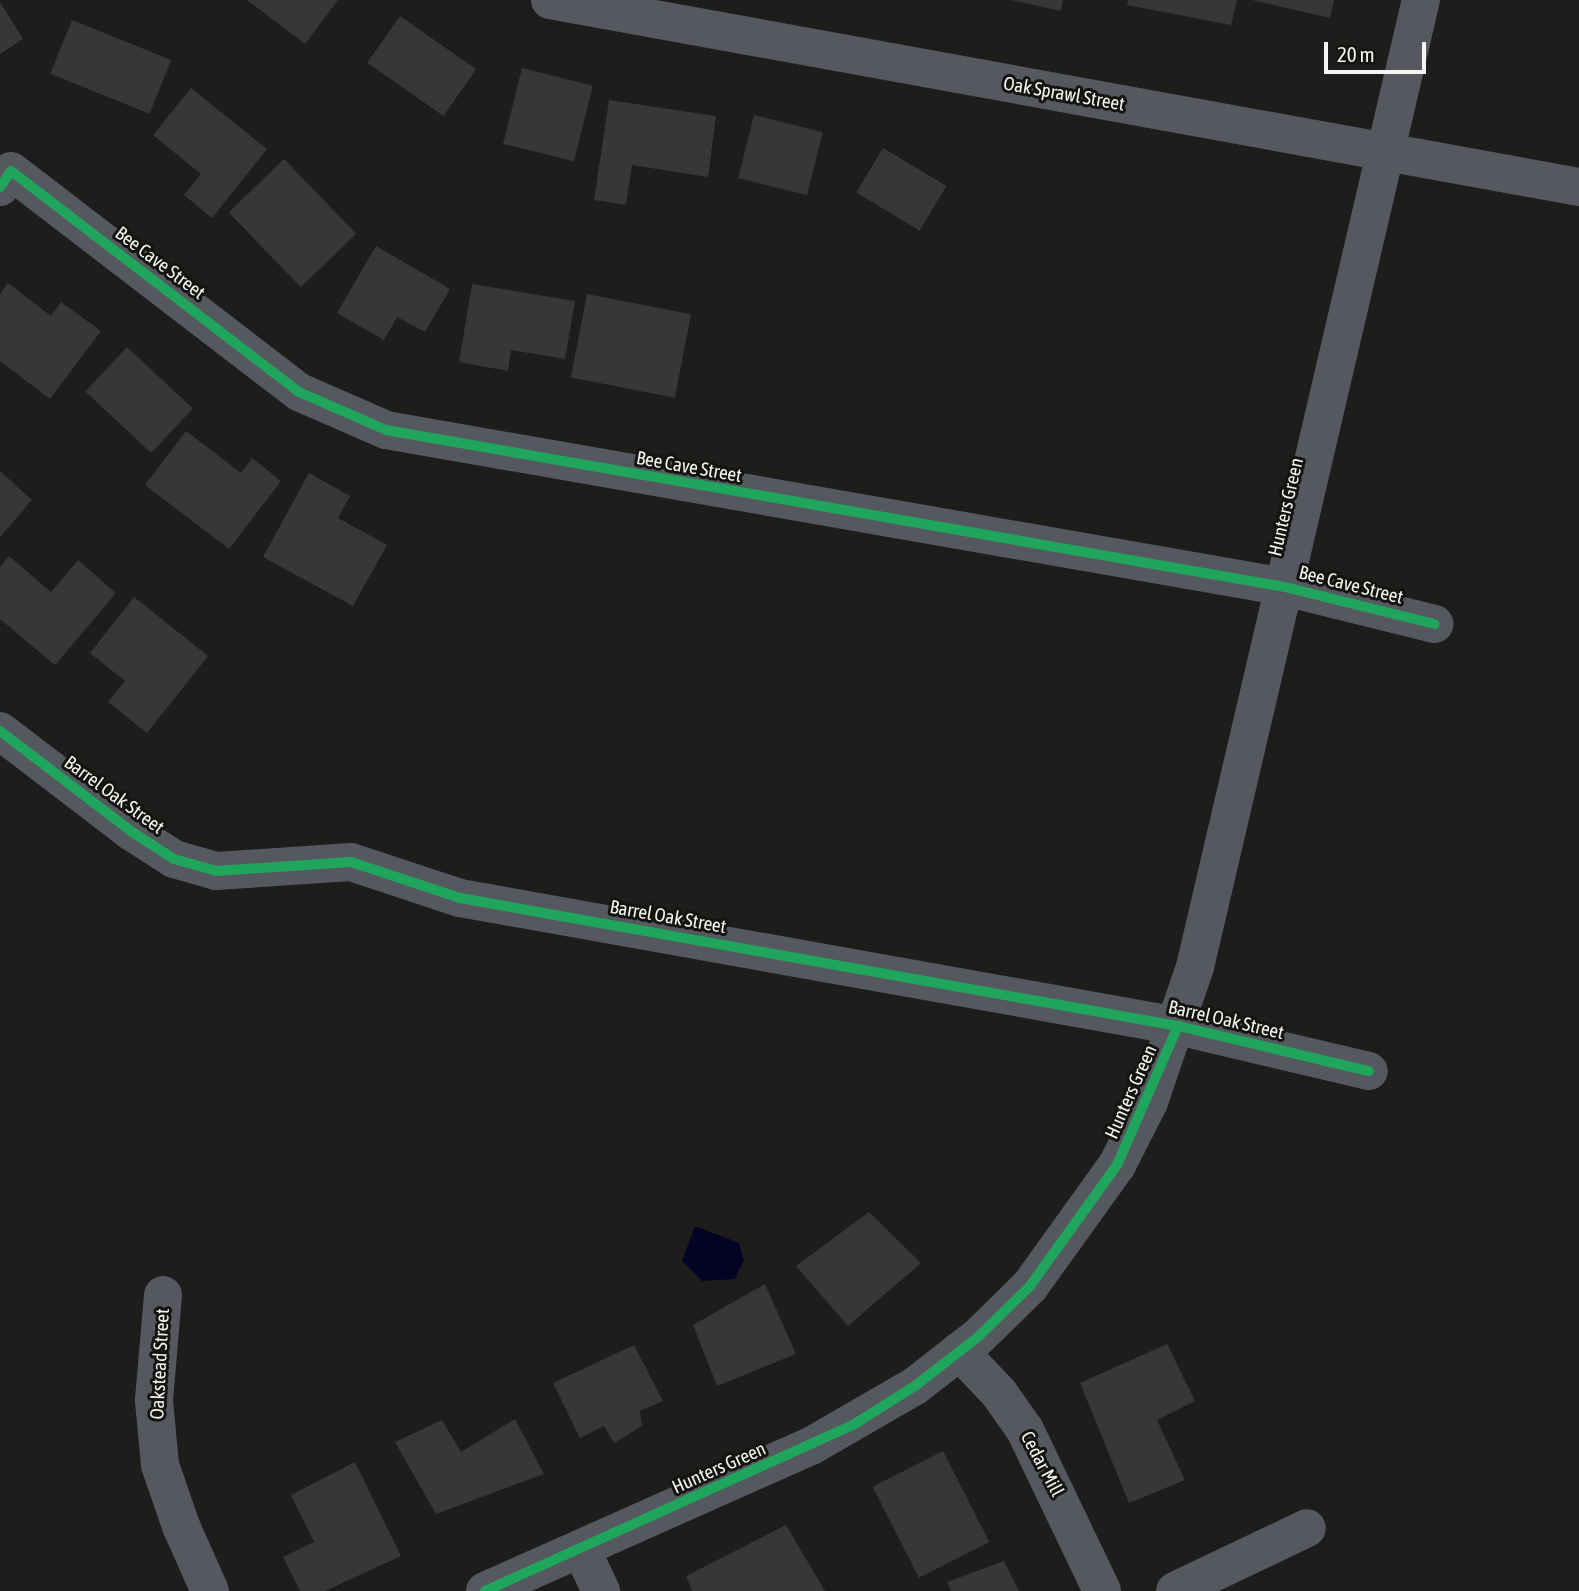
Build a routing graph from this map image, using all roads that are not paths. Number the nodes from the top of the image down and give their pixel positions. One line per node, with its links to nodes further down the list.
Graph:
1 (550, 0): 3 (street, Oak Sprawl Street)
2 (1422, 0): 3 (street, Hunters Green)
3 (1386, 152): 5 (street, Oak Sprawl Street); 6 (street, Hunters Green)
4 (6, 179): 6 (street, Bee Cave Street)
5 (1579, 187)
6 (1285, 587): 7 (street, Bee Cave Street); 9 (street, Hunters Green)
7 (1434, 624)
8 (0, 731): 9 (street, Barrel Oak Street)
9 (1178, 1026): 10 (street, Barrel Oak Street); 12 (street, Hunters Green)
10 (1369, 1071)
11 (163, 1295): 15 (street, Oakstead Street)
12 (959, 1351): 14 (street, Hunters Green); 18 (street, Cedar Mill)
13 (1307, 1528): 19 (street)
14 (581, 1549): 16 (street, Hunters Green); 17 (street)
15 (210, 1591)
16 (485, 1591)
17 (601, 1591)
18 (1102, 1591)
19 (1175, 1591)

